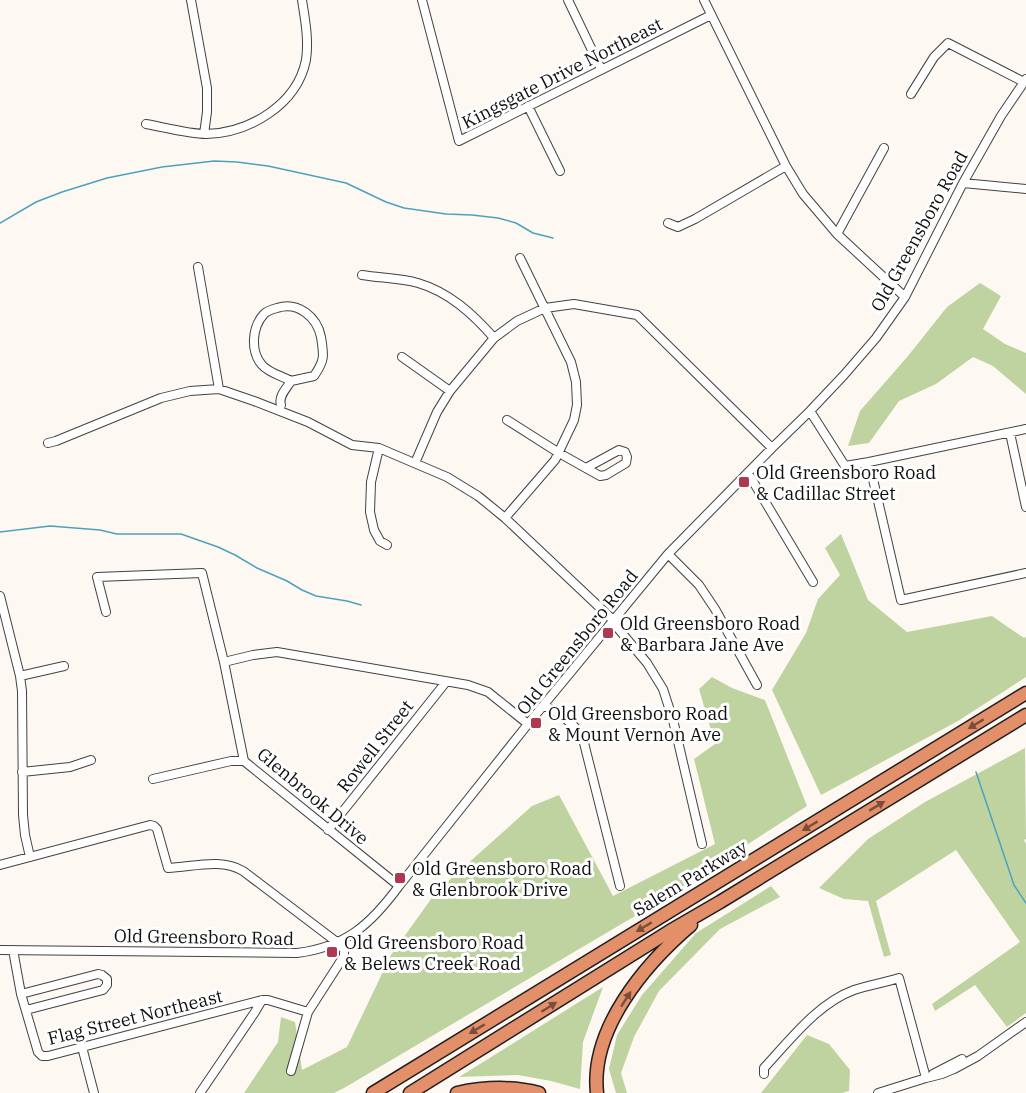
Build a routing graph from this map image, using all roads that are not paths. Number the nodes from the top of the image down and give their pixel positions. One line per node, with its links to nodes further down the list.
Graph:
1 (191, 0): 12 (street)
2 (302, 0): 12 (street)
3 (423, 0): 10 (street, Kingsgate Drive Northeast)
4 (568, 0): 7 (street)
5 (704, 0): 6 (street)
6 (711, 15): 7 (street, Kingsgate Drive Northeast); 14 (street)
7 (601, 69): 10 (street, Kingsgate Drive Northeast)
8 (1025, 80): 9 (street); 16 (street, Old Greensboro Road)
9 (911, 94)
10 (528, 106): 15 (street)
11 (146, 124): 12 (street)
12 (204, 134)
13 (884, 148): 19 (street)
14 (786, 166): 18 (street); 19 (street)
15 (560, 171)
16 (963, 183): 17 (street); 23 (street, Old Greensboro Road)
17 (1026, 189)
18 (668, 223)
19 (837, 234): 23 (street)
20 (520, 258): 24 (street)
21 (198, 267): 28 (street)
22 (362, 275): 25 (street)
23 (904, 297): 31 (street, Old Greensboro Road)
24 (545, 308): 25 (street); 37 (street); 38 (street)
25 (494, 338): 29 (street)
26 (402, 357): 29 (street)
27 (291, 381): 27 (street); 30 (street)
28 (219, 389): 30 (street); 35 (street)
29 (450, 391): 40 (street)
30 (279, 407): 36 (street)
31 (810, 411): 37 (street, Old Greensboro Road); 39 (street)
32 (507, 420): 38 (street)
33 (1026, 429): 34 (street)
34 (1010, 433): 39 (street); 43 (street)
35 (48, 443)
36 (379, 448): 40 (street); 45 (street)
37 (772, 448): 42 (street, Old Greensboro Road)
38 (559, 453): 41 (street); 44 (street)
39 (869, 462): 47 (street)
40 (415, 463): 44 (street)
41 (586, 468): 41 (street)
42 (748, 473): 46 (street, Old Greensboro Road); 48 (street)
43 (1026, 507)
44 (505, 518): 51 (street)
45 (387, 545)
46 (668, 554): 51 (street, Old Greensboro Road); 56 (street)
47 (1026, 573)
48 (813, 582)
49 (0, 596): 54 (street)
50 (105, 612): 52 (street, Glenbrook Drive)
51 (613, 620): 58 (street, Old Greensboro Road); 66 (street)
52 (224, 662): 55 (street); 62 (street, Glenbrook Drive)
53 (64, 666): 54 (street)
54 (20, 676): 63 (street)
55 (447, 682): 60 (street); 65 (street, Rowell Street)
56 (757, 685)
57 (1026, 693): 86 (highway, Salem Parkway, one-way to 86)
58 (544, 705): 60 (street, Old Greensboro Road); 69 (street)
59 (1026, 715): 71 (highway, Salem Parkway, one-way to 59)
60 (528, 724): 70 (street, Old Greensboro Road)
61 (91, 760): 63 (street)
62 (244, 761): 64 (street); 65 (street, Glenbrook Drive)
63 (22, 772): 67 (street)
64 (153, 779)
65 (328, 830): 70 (street, Glenbrook Drive)
66 (702, 844)
67 (30, 857): 68 (street); 72 (street)
68 (0, 865)
69 (620, 885)
70 (399, 886): 72 (street, Old Greensboro Road)
71 (720, 902): 87 (highway, Salem Parkway, one-way to 71); 90 (highway, one-way to 71)
72 (338, 943): 74 (street, Old Greensboro Road); 78 (street)
73 (0, 950): 74 (street, Old Greensboro Road)
74 (13, 950): 75 (street, Flag Street Northeast)
75 (21, 994): 77 (street, Flag Street Northeast); 77 (street)
76 (262, 1000): 78 (street, Flag Street Northeast); 80 (street, Flag Street Northeast); 85 (street)
77 (26, 1010): 80 (street, Flag Street Northeast)
78 (308, 1012): 81 (street)
79 (1026, 1023): 83 (street)
80 (82, 1047): 84 (street)
81 (291, 1071)
82 (764, 1074): 83 (street)
83 (926, 1078): 91 (street)
84 (94, 1093)
85 (200, 1093)
86 (373, 1093)
87 (410, 1093)
88 (457, 1093): 89 (highway)
89 (539, 1093)
90 (597, 1093)
91 (878, 1093)

